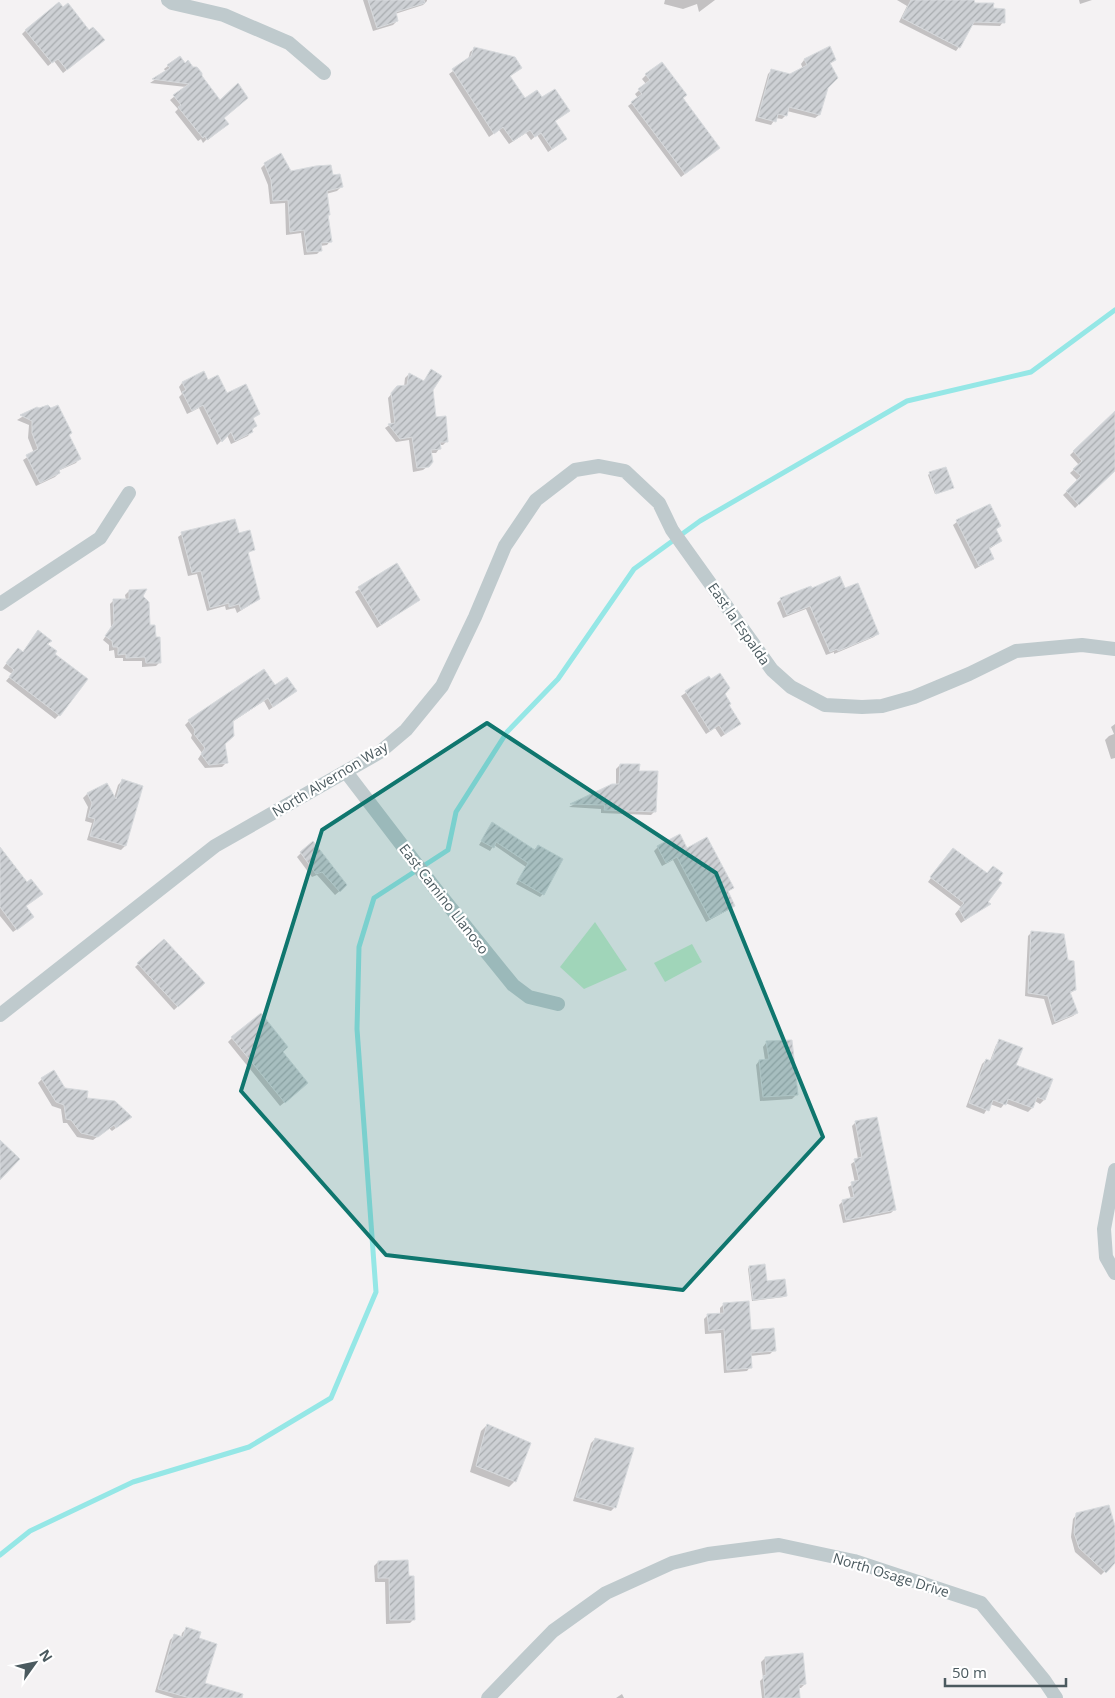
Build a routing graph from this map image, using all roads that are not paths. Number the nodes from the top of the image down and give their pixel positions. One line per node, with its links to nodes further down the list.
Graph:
1 (168, 0): 2 (street)
2 (324, 73)
3 (574, 470): 6 (street, East la Espalda); 7 (street, North Alvernon Way)
4 (129, 493): 5 (street)
5 (0, 604)
6 (1115, 649)
7 (346, 772): 8 (street, East Camino Llanoso); 9 (street, North Alvernon Way)
8 (558, 1004)
9 (0, 1015)
10 (1115, 1170): 11 (street)
11 (1115, 1273)
12 (488, 1698): 13 (street, North Osage Drive)
13 (1056, 1698)

